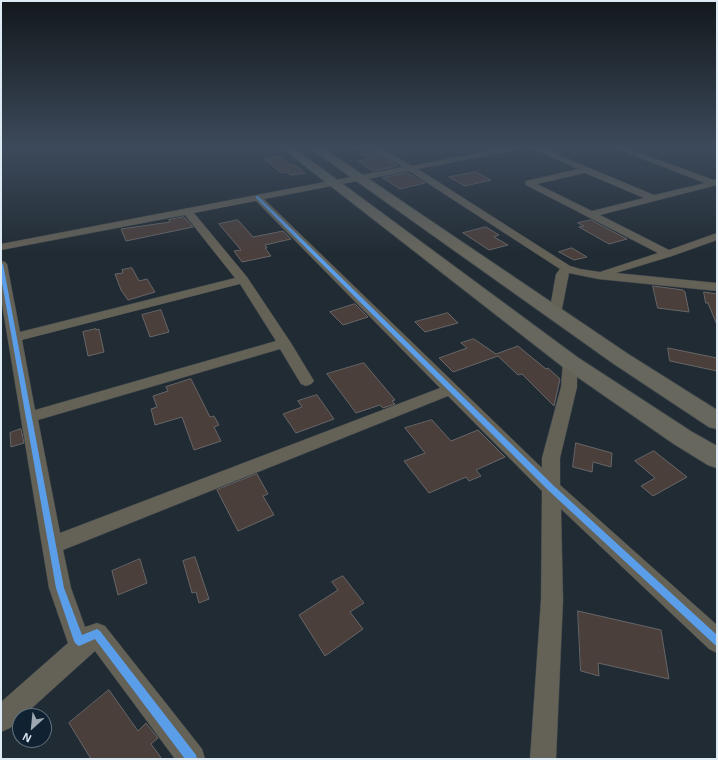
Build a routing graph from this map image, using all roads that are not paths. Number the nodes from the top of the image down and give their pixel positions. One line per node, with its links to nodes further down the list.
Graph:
1 (330, 183): 8 (street)
2 (333, 183): 23 (highway)
3 (367, 183): 20 (highway)
4 (435, 183): 16 (street)
5 (530, 183): 11 (street)
6 (618, 183): 9 (street)
7 (714, 183): 9 (street)
8 (257, 197): 10 (street); 25 (street)
9 (652, 198): 11 (street)
10 (187, 211): 13 (street); 18 (street)
11 (593, 214): 14 (street)
12 (717, 236): 14 (street)
13 (1, 247)
14 (668, 254): 17 (street)
15 (1, 264): 21 (street)
16 (566, 268): 17 (street); 20 (street)
17 (598, 275): 19 (street)
18 (243, 280): 21 (street); 22 (street)
19 (717, 287)
20 (555, 314): 27 (highway)
21 (14, 338): 26 (street)
22 (284, 343): 24 (street); 26 (street)
23 (570, 362): 28 (highway); 29 (street)
24 (306, 381)
25 (451, 389): 29 (street); 30 (street)
26 (29, 417): 30 (street)
27 (717, 421)
28 (717, 458)
29 (551, 488): 32 (street); 35 (street)
30 (52, 545): 31 (street)
31 (97, 634): 33 (street); 34 (street)
32 (717, 641)
33 (1, 719)
34 (192, 759)
35 (543, 759)

